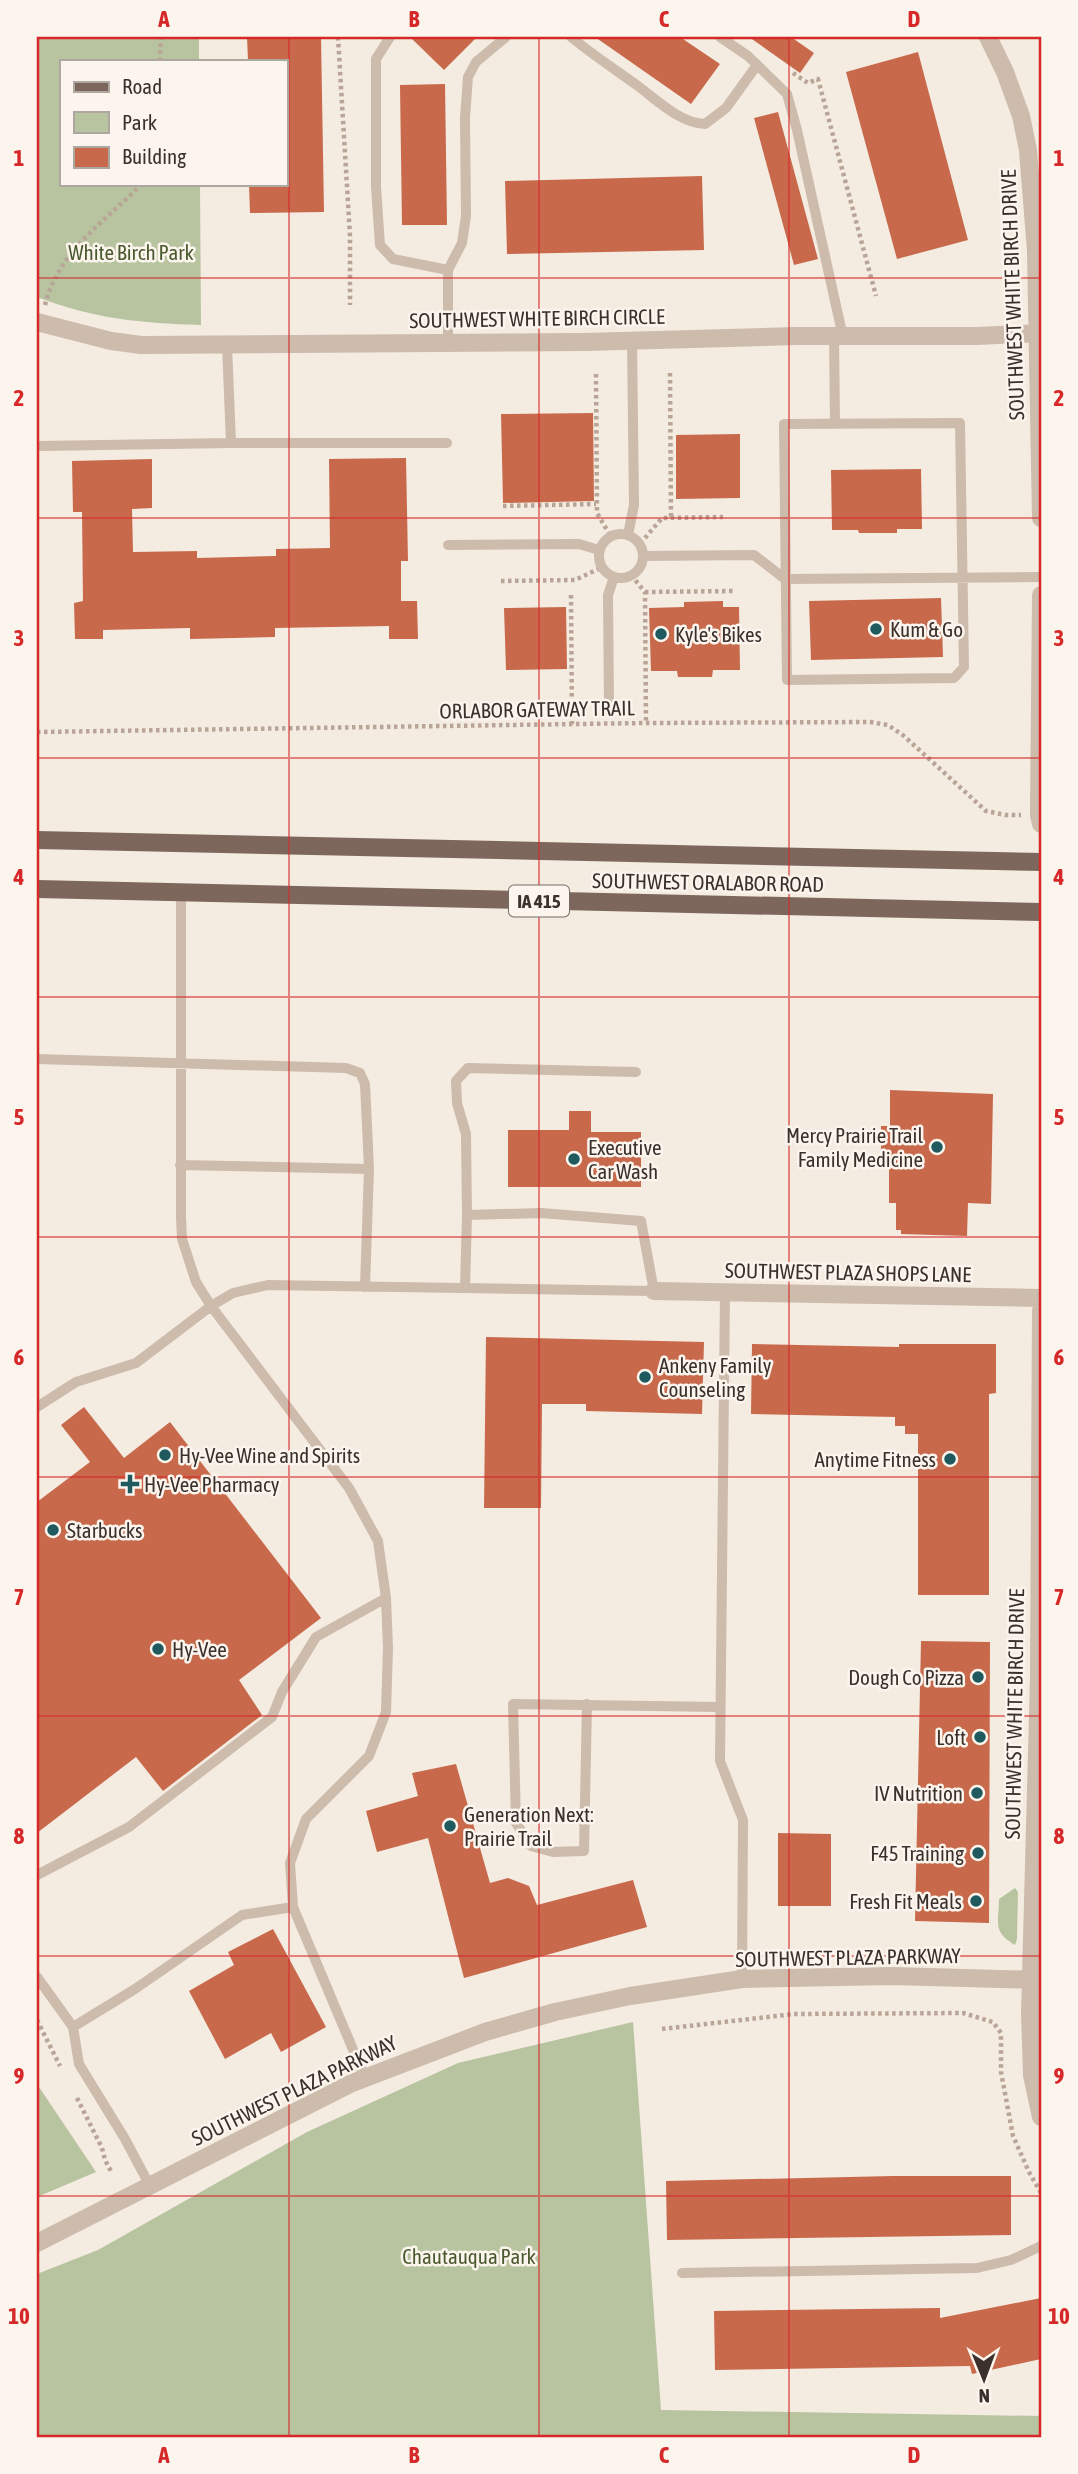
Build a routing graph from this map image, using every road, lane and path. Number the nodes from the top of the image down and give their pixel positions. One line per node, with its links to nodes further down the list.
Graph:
1 (161, 37): 8 (path)
2 (338, 37): 14 (path)
3 (390, 37): 12 (lane)
4 (506, 37): 12 (lane)
5 (571, 37): 9 (lane)
6 (720, 37): 9 (lane)
7 (988, 37): 16 (street, SOUTHWEST WHITE BIRCH DRIVE)
8 (160, 60)
9 (757, 65): 17 (lane)
10 (785, 68): 13 (path)
11 (140, 186): 15 (path)
12 (448, 270): 19 (lane)
13 (876, 296)
14 (350, 305)
15 (38, 323): 20 (street, SOUTHWEST WHITE BIRCH CIRCLE)
16 (1040, 333): 17 (street, SOUTHWEST WHITE BIRCH CIRCLE); 31 (street, SOUTHWEST WHITE BIRCH DRIVE)
17 (838, 336): 18 (street, SOUTHWEST WHITE BIRCH CIRCLE); 23 (lane)
18 (632, 340): 19 (street, SOUTHWEST WHITE BIRCH CIRCLE); 32 (lane)
19 (448, 341): 20 (street, SOUTHWEST WHITE BIRCH CIRCLE)
20 (227, 345): 24 (lane)
21 (670, 373): 30 (path)
22 (596, 374): 27 (path)
23 (835, 424): 42 (lane); 43 (lane)
24 (231, 443): 25 (lane); 26 (lane)
25 (447, 443)
26 (40, 446)
27 (596, 504): 28 (path); 33 (path)
28 (503, 506)
29 (723, 517): 30 (path)
30 (671, 518): 34 (path)
31 (1041, 518)
32 (628, 535): 33 (lane); 34 (lane)
33 (611, 537): 36 (lane)
34 (639, 544): 37 (lane)
35 (448, 545): 36 (lane)
36 (599, 550): 38 (lane)
37 (643, 556): 39 (lane); 43 (lane)
38 (602, 567): 40 (lane); 44 (path)
39 (631, 575): 40 (lane); 46 (path)
40 (614, 576): 49 (lane)
41 (1041, 577): 42 (lane)
42 (964, 578): 43 (lane); 43 (lane)
43 (785, 579)
44 (501, 581)
45 (736, 591): 46 (path)
46 (645, 593): 50 (path)
47 (571, 595): 51 (path)
48 (1041, 595): 53 (street)
49 (608, 704)
50 (646, 723): 51 (path, ORLABOR GATEWAY TRAIL); 53 (path, ORLABOR GATEWAY TRAIL)
51 (572, 724): 52 (path, ORLABOR GATEWAY TRAIL)
52 (37, 732)
53 (1040, 820)
54 (37, 840): 55 (main road, SOUTHWEST ORALABOR ROAD)
55 (1041, 862)
56 (37, 889): 57 (main road, SOUTHWEST ORALABOR ROAD / IA 415)
57 (181, 892): 58 (main road, SOUTHWEST ORALABOR ROAD / IA 415); 60 (lane)
58 (1041, 912)
59 (37, 1059): 60 (lane)
60 (181, 1062): 62 (lane); 63 (lane)
61 (636, 1072): 64 (lane)
62 (180, 1165): 63 (lane); 70 (lane)
63 (369, 1169): 65 (lane)
64 (467, 1215): 66 (lane); 67 (lane)
65 (365, 1287): 66 (lane); 70 (lane)
66 (465, 1289): 67 (lane)
67 (654, 1291): 68 (street, SOUTHWEST PLAZA SHOPS LANE)
68 (725, 1292): 69 (street, SOUTHWEST PLAZA SHOPS LANE); 75 (lane)
69 (1041, 1298)
70 (211, 1306): 72 (lane); 73 (lane)
71 (1041, 1311): 80 (street, SOUTHWEST WHITE BIRCH DRIVE)
72 (37, 1407)
73 (386, 1598): 76 (lane); 77 (lane)
74 (587, 1704): 74 (lane); 75 (lane)
75 (720, 1707): 79 (lane)
76 (37, 1875)
77 (293, 1907): 81 (lane); 83 (lane)
78 (37, 1977): 81 (lane)
79 (741, 1979): 80 (street, SOUTHWEST PLAZA PARKWAY); 83 (street, SOUTHWEST PLAZA PARKWAY)
80 (1036, 1980): 84 (street, SOUTHWEST WHITE BIRCH DRIVE)
81 (73, 2027): 85 (lane)
82 (662, 2029): 86 (path)
83 (365, 2078): 85 (street, SOUTHWEST PLAZA PARKWAY)
84 (1041, 2117)
85 (150, 2186): 87 (street, SOUTHWEST PLAZA PARKWAY)
86 (1041, 2193)
87 (37, 2243)
88 (1041, 2245): 89 (lane)
89 (682, 2273)

